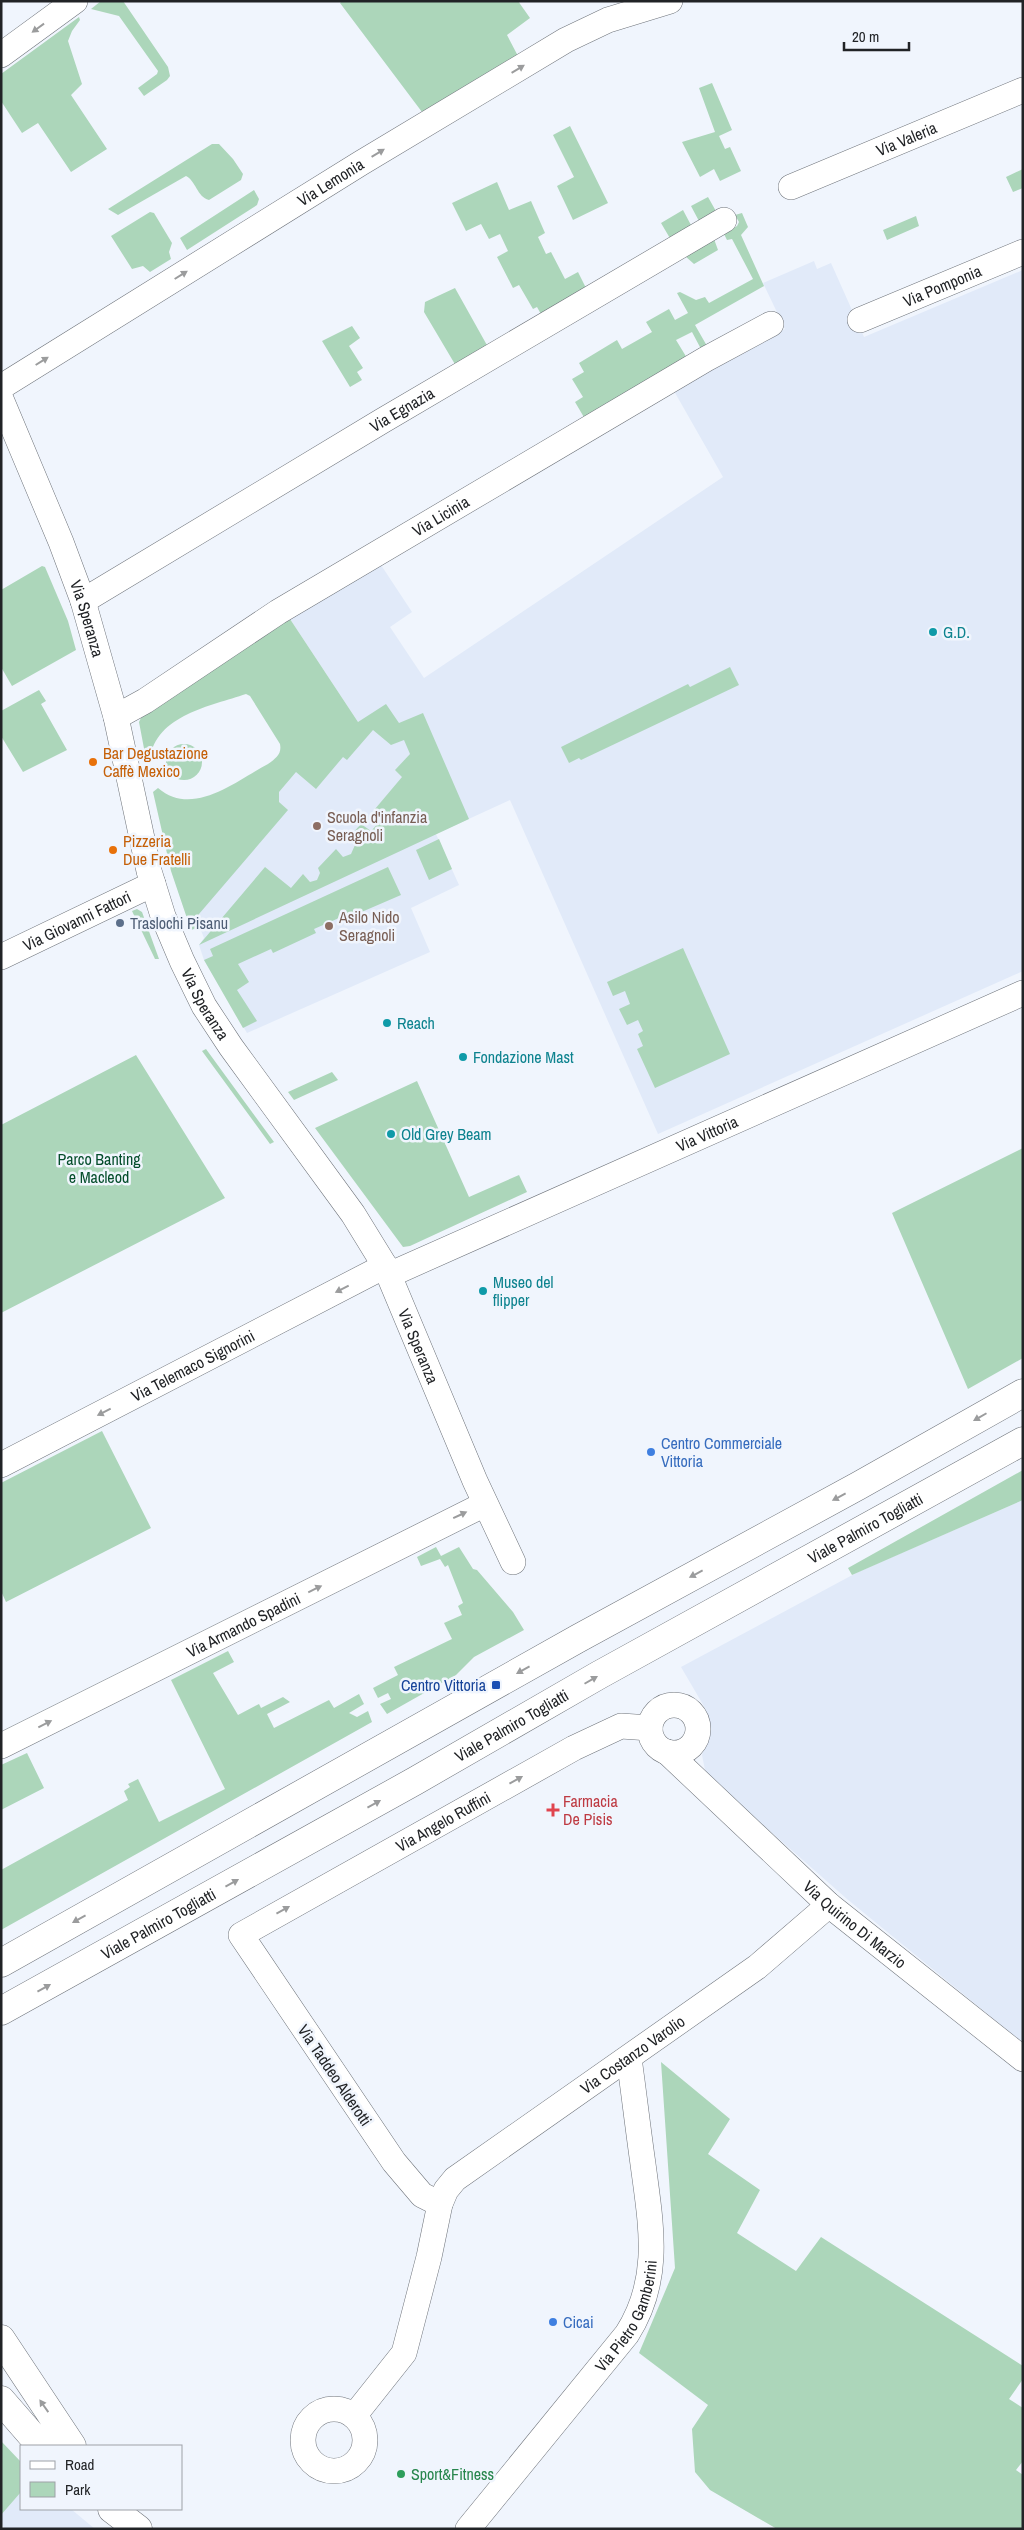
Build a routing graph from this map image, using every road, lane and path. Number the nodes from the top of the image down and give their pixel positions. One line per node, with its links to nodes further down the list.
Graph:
1 (76, 1): 3 (street, one-way to 3)
2 (670, 1): 10 (street, Via Lemonia, one-way to 2)
3 (1, 55)
4 (1023, 90): 5 (street, Via Valeria)
5 (791, 188)
6 (724, 220): 12 (street, Via Egnazia)
7 (1023, 252): 8 (street, Via Pomponia)
8 (860, 320)
9 (771, 324): 13 (street, Via Licinia)
10 (1, 387)
11 (1, 399): 12 (street, Via Speranza)
12 (82, 601): 13 (street, Via Speranza)
13 (116, 717): 14 (street, Via Speranza)
14 (153, 884): 15 (street, Via Giovanni Fattori); 17 (street, Via Speranza)
15 (1, 957)
16 (1023, 992): 17 (street, Via Vittoria)
17 (387, 1271): 20 (street, Via Telemaco Signorini, one-way to 20); 21 (street, Via Speranza)
18 (1023, 1393): 30 (main road, one-way to 30)
19 (1023, 1441): 31 (main road, Viale Palmiro Togliatti, one-way to 19)
20 (1, 1465)
21 (486, 1504): 22 (street, Via Speranza); 25 (street, Via Armando Spadini, one-way to 21)
22 (513, 1562)
23 (650, 1728): 24 (street); 26 (street); 29 (street, Via Angelo Ruffini, one-way to 23)
24 (696, 1738): 26 (street); 27 (street)
25 (1, 1746)
26 (667, 1752): 27 (street, Via Quirino Di Marzio)
27 (697, 1778): 28 (street, Via Quirino Di Marzio)
28 (829, 1905): 32 (street, Via Costanzo Varolio); 33 (street, Via Quirino Di Marzio)
29 (241, 1934): 34 (street, Via Taddeo Alderotti)
30 (1, 1963)
31 (1, 2011)
32 (629, 2058): 34 (street, Via Costanzo Varolio); 44 (street, Via Pietro Gamberini)
33 (1023, 2058)
34 (440, 2204): 37 (street, Via Costanzo Varolio)
35 (1, 2339): 39 (main road, one-way to 35)
36 (1, 2400): 38 (main road)
37 (354, 2416)
38 (40, 2445)
39 (71, 2445)
40 (113, 2510): 42 (main road)
41 (126, 2510): 43 (main road)
42 (138, 2529)
43 (144, 2529)
44 (468, 2529)

